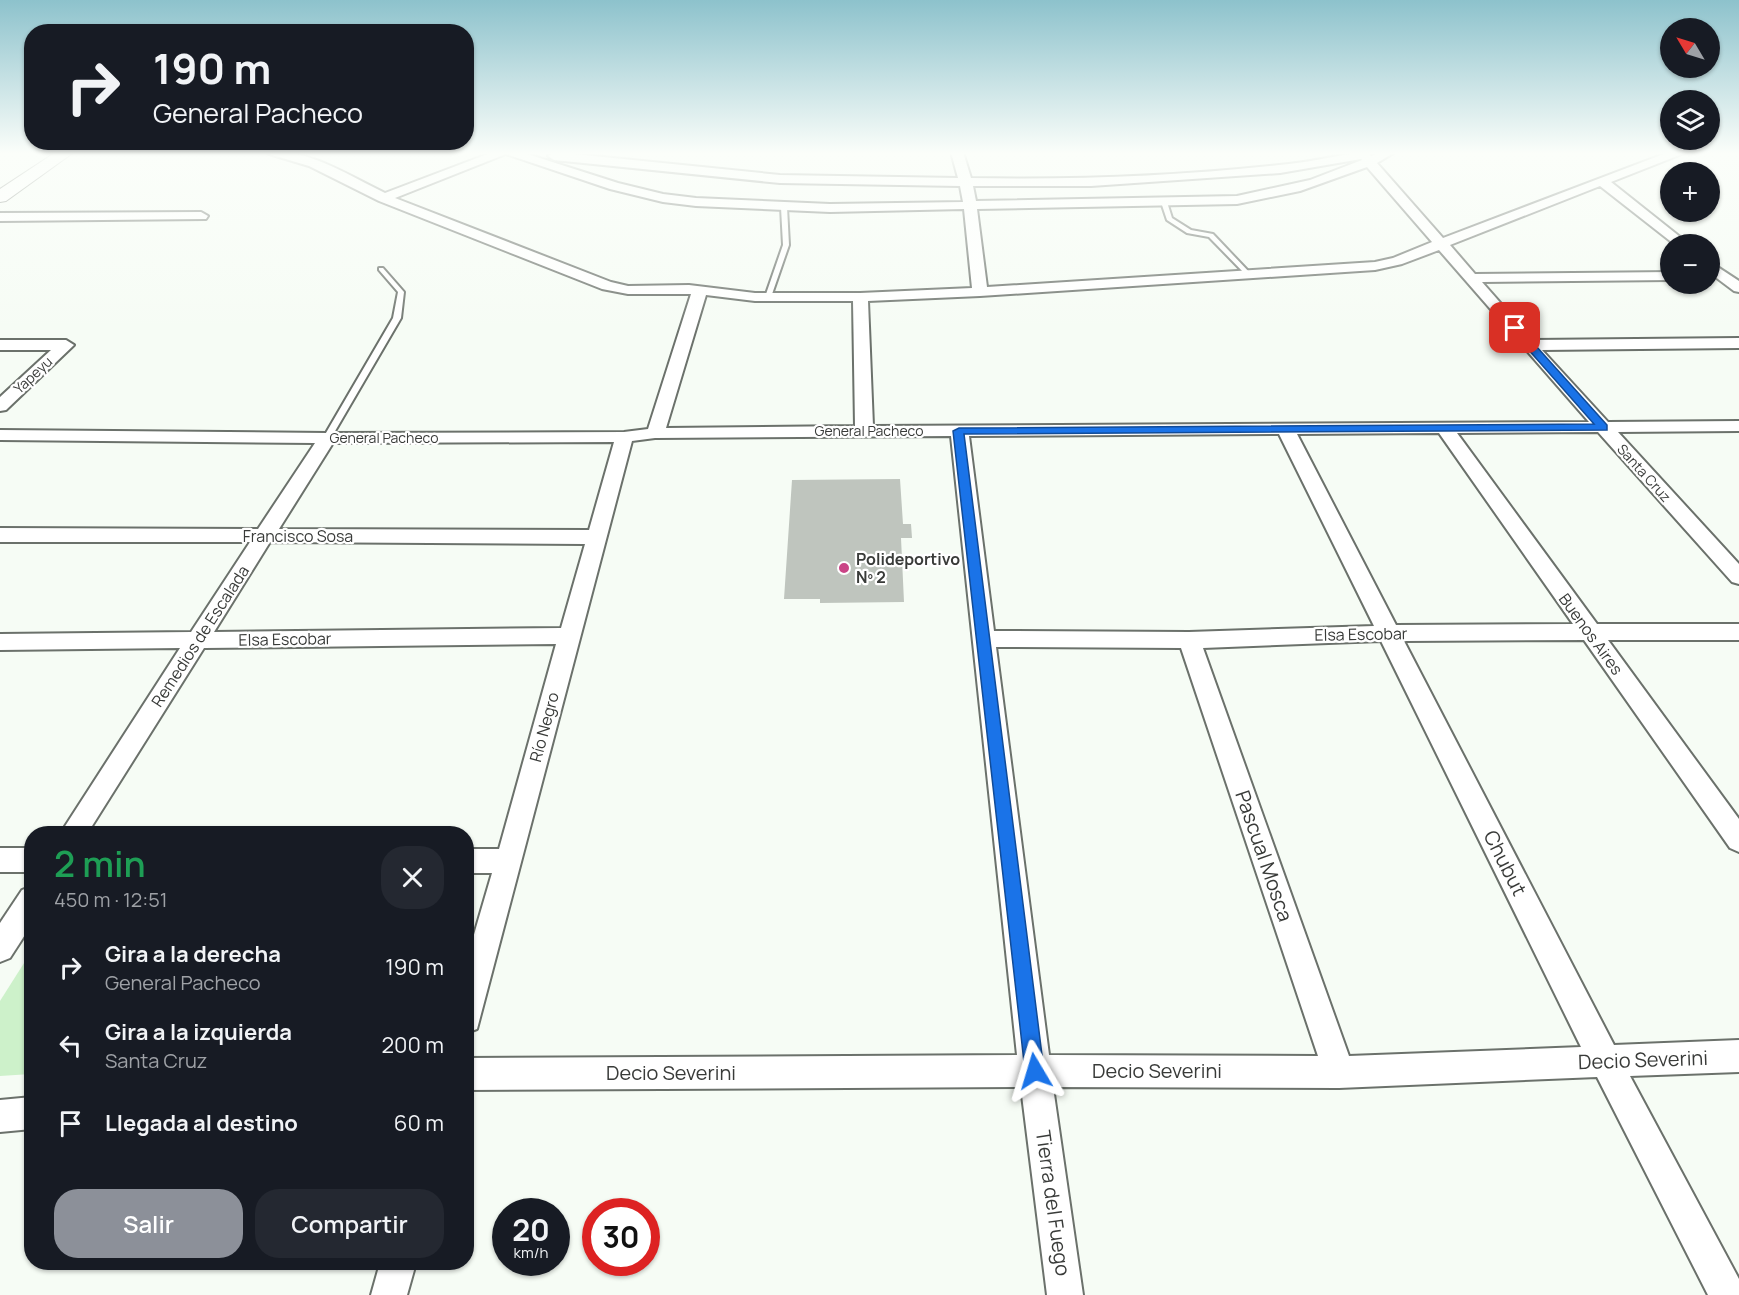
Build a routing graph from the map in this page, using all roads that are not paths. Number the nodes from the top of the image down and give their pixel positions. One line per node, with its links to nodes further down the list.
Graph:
1 (421, 212): 20 (street)
2 (784, 212): 22 (lane)
3 (973, 212): 21 (street)
4 (1167, 212): 13 (lane)
5 (1413, 212): 11 (street, Santa Cruz)
6 (1522, 212): 11 (street)
7 (1641, 212): 10 (street)
8 (201, 216): 9 (street)
9 (0, 217)
10 (1669, 234)
11 (1440, 244): 13 (street); 17 (street, Santa Cruz)
12 (381, 269): 37 (lane)
13 (1249, 275): 21 (street)
14 (1660, 276): 17 (street)
15 (1720, 276): 16 (street)
16 (1739, 276)
17 (1472, 278): 26 (street, Santa Cruz)
18 (1720, 278): 19 (street)
19 (1739, 288)
20 (700, 290): 22 (street); 34 (street)
21 (980, 292): 23 (street)
22 (768, 297): 23 (street)
23 (860, 297): 32 (street)
24 (1739, 343): 26 (street)
25 (0, 345): 27 (street, Yapeyu)
26 (1529, 345): 29 (street, Santa Cruz)
27 (0, 406)
28 (1739, 426): 29 (street, General Pacheco)
29 (1603, 427): 30 (street, General Pacheco); 41 (street, Santa Cruz)
30 (1444, 428): 31 (street, General Pacheco); 44 (street, Buenos Aires)
31 (1286, 430): 33 (street, General Pacheco); 43 (street, Chubut)
32 (864, 431): 33 (street, General Pacheco); 34 (street, General Pacheco)
33 (959, 431): 46 (street, Tierra del Fuego)
34 (655, 433): 35 (street, General Pacheco)
35 (624, 436): 37 (street, General Pacheco); 40 (street, Río Negro)
36 (2, 438): 37 (street, General Pacheco)
37 (327, 438): 39 (street, Remedios de Escalada)
38 (0, 536): 39 (street, Francisco Sosa)
39 (264, 536): 40 (street, Francisco Sosa); 47 (street, Remedios de Escalada)
40 (596, 537): 45 (street, Río Negro)
41 (1739, 577)
42 (1739, 632): 44 (street, Elsa Escobar)
43 (1389, 633): 44 (street, Elsa Escobar); 48 (street, Elsa Escobar); 60 (street, Chubut)
44 (1590, 633): 51 (street, Buenos Aires)
45 (569, 636): 47 (street, Elsa Escobar); 55 (street, Río Negro)
46 (983, 639): 48 (street, Elsa Escobar); 61 (street, Tierra del Fuego)
47 (198, 640): 49 (street, Elsa Escobar); 50 (street, Remedios de Escalada)
48 (1189, 640): 62 (street, Pascual Mosca)
49 (0, 642)
50 (78, 826)
51 (1739, 840)
52 (0, 860): 53 (street)
53 (24, 860)
54 (474, 861): 55 (street)
55 (507, 861): 58 (street, Río Negro)
56 (24, 911): 57 (street)
57 (0, 948)
58 (474, 987)
59 (1739, 1056): 60 (street, Decio Severini)
60 (1605, 1061): 62 (street, Decio Severini); 69 (street, Chubut)
61 (1035, 1071): 62 (street, Decio Severini); 63 (street, Decio Severini); 68 (street, Tierra del Fuego)
62 (1339, 1072)
63 (474, 1074)
64 (24, 1114): 65 (street)
65 (0, 1116)
66 (396, 1270): 67 (street)
67 (389, 1295)
68 (1065, 1295)
69 (1728, 1295)

